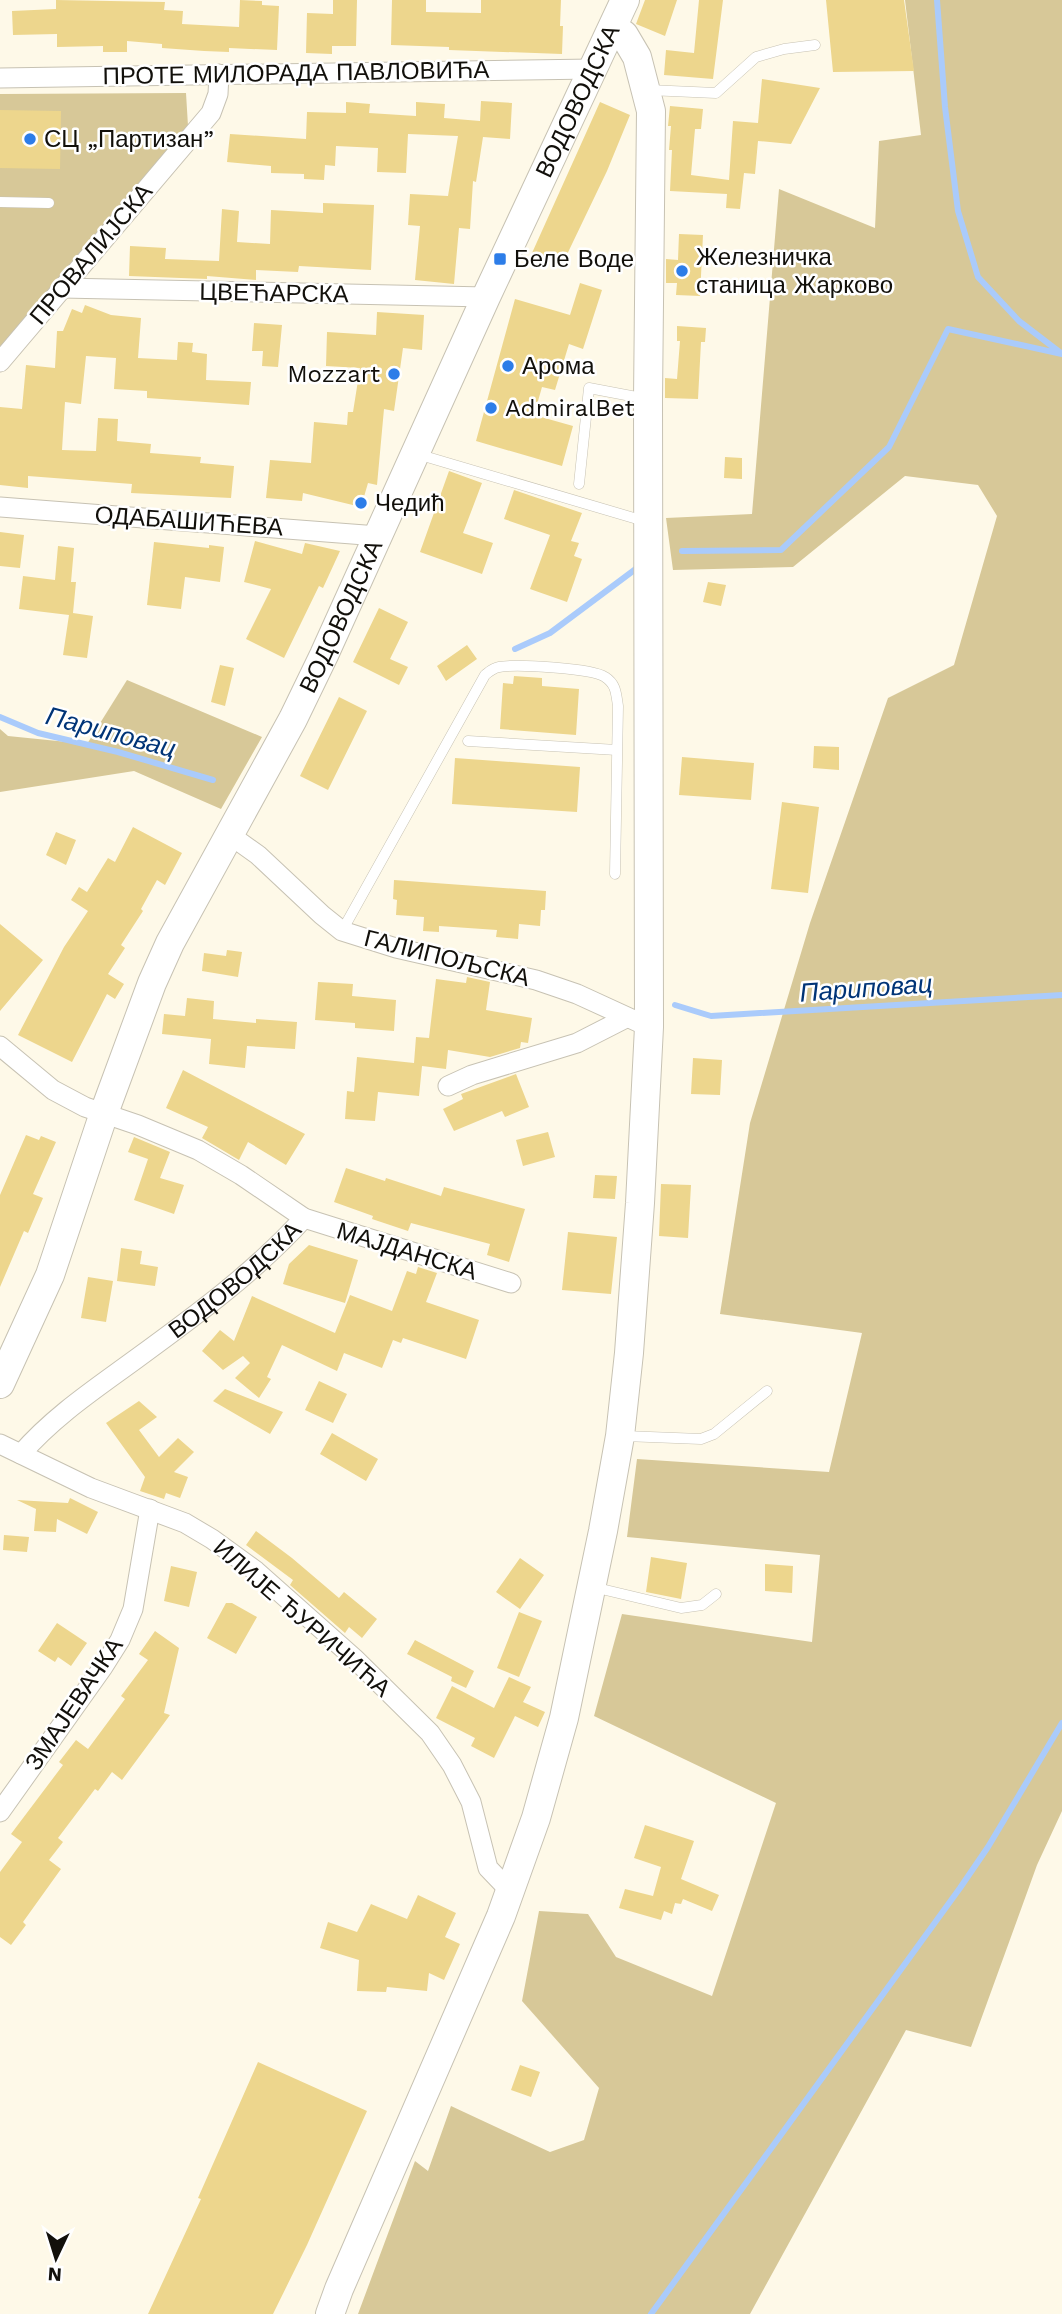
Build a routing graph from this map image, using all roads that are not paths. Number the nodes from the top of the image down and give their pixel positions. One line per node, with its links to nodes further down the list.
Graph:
1 (625, 0): 2 (main road, ВОДОВОДСКА)
2 (613, 27): 4 (main road, ВОДОВОДСКА); 7 (main road)
3 (815, 45): 7 (lane)
4 (593, 68): 5 (street, ПРОТЕ МИЛОРАДА ПАВЛОВИЋА); 11 (main road, ВОДОВОДСКА)
5 (219, 74): 6 (street, ПРОТЕ МИЛОРАДА ПАВЛОВИЋА); 10 (street, ПРОВАЛИЈСКА)
6 (0, 78)
7 (649, 100): 13 (main road)
8 (0, 202): 9 (lane)
9 (49, 203)
10 (62, 288): 11 (street, ЦВЕЋАРСКА); 12 (street, ПРОВАЛИЈСКА)
11 (486, 297): 14 (main road, ВОДОВОДСКА)
12 (0, 362)
13 (648, 399): 15 (lane); 17 (main road)
14 (415, 454): 17 (lane); 18 (main road, ВОДОВОДСКА)
15 (579, 484)
16 (0, 507): 18 (street, ОДАБАШИЋЕВА)
17 (648, 522): 24 (main road)
18 (378, 536): 21 (main road, ВОДОВОДСКА)
19 (468, 741): 20 (lane)
20 (617, 750): 22 (lane); 23 (lane)
21 (230, 835): 23 (street, ГАЛИПОЉСКА); 27 (main road, ВОДОВОДСКА)
22 (615, 874)
23 (342, 930): 24 (street, ГАЛИПОЉСКА)
24 (638, 1022): 26 (street); 32 (main road)
25 (0, 1046): 27 (street)
26 (448, 1086)
27 (104, 1113): 28 (street, ВОДОВОДСКА); 30 (main road, ВОДОВОДСКА)
28 (304, 1218): 29 (street, МАЈДАНСКА); 34 (street, ВОДОВОДСКА)
29 (511, 1283)
30 (0, 1384)
31 (767, 1391): 32 (lane)
32 (620, 1436): 36 (main road)
33 (0, 1444): 34 (street, ИЛИЈЕ ЂУРИЧИЋА)
34 (21, 1454): 35 (street, ИЛИЈЕ ЂУРИЧИЋА)
35 (150, 1509): 38 (street, ЗМАЈЕВАЧКА); 39 (street, ИЛИЈЕ ЂУРИЧИЋА)
36 (592, 1587): 37 (lane); 39 (main road)
37 (716, 1594)
38 (0, 1812)
39 (510, 1891): 40 (main road)
40 (330, 2314)

